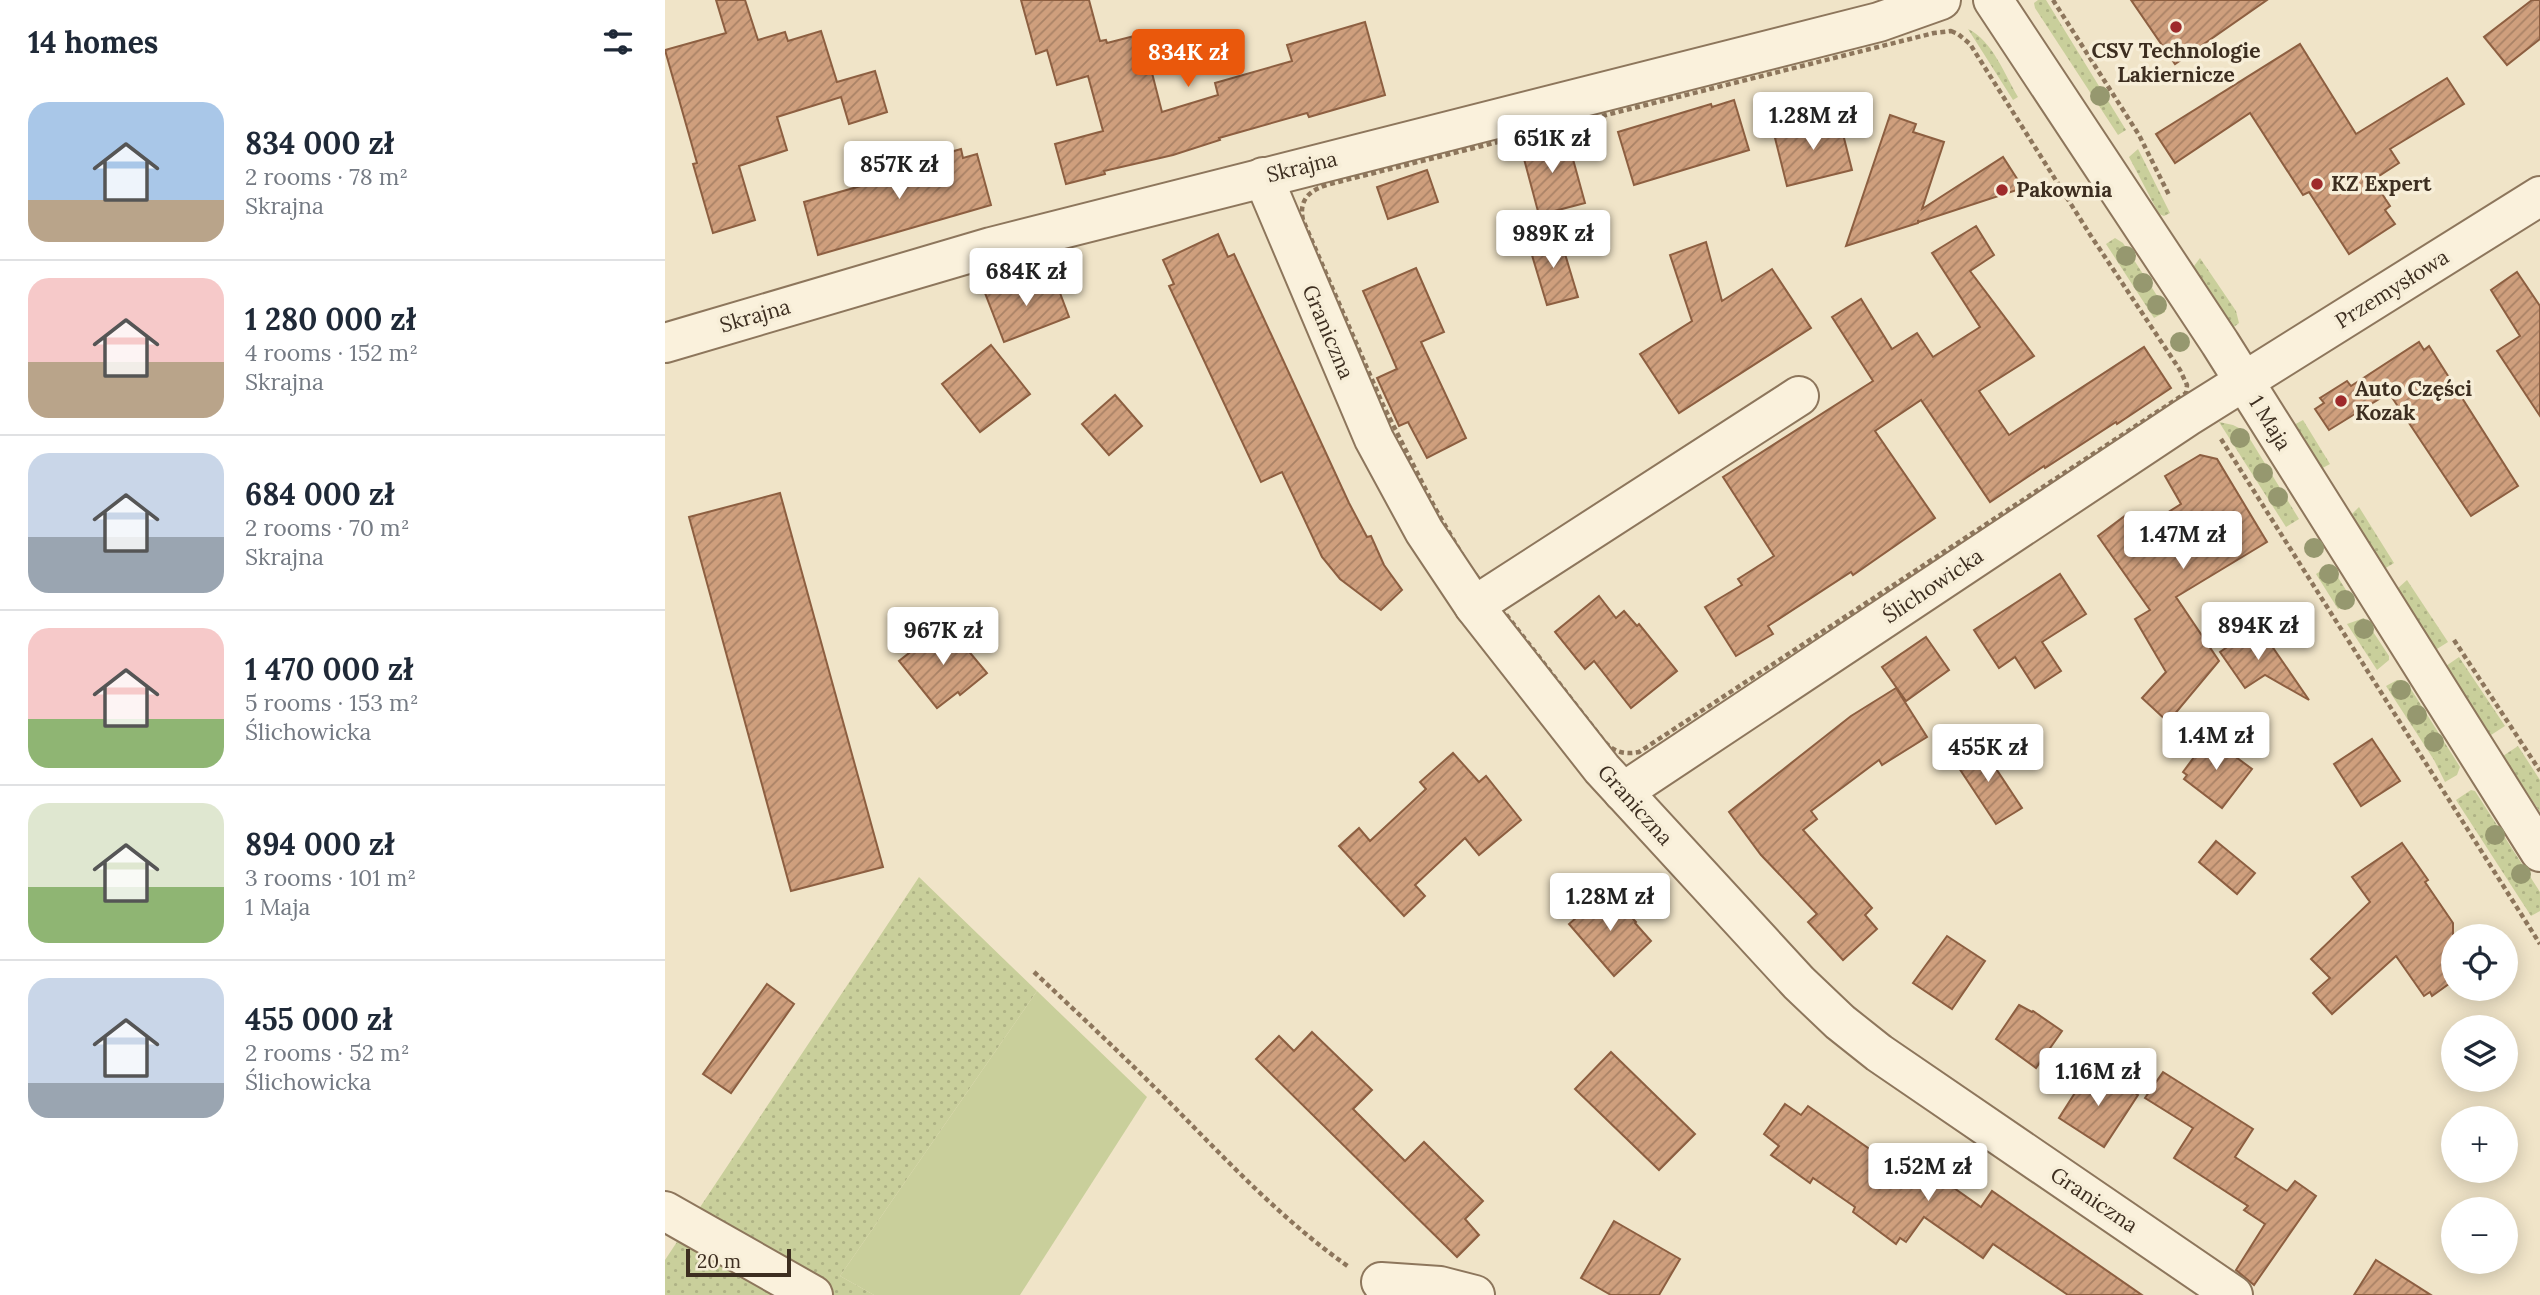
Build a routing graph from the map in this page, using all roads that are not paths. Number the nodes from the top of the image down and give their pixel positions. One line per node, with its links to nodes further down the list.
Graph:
1 (1941, 0): 3 (street, Skrajna)
2 (1993, 0): 6 (street, 1 Maja)
3 (1263, 177): 5 (street, Skrajna); 8 (street, Graniczna)
4 (2540, 196): 6 (street, Przemysłowa)
5 (665, 342)
6 (2244, 382): 9 (street, Ślichowicka); 10 (street, 1 Maja)
7 (1799, 396): 8 (street)
8 (1483, 600): 9 (street, Graniczna)
9 (1623, 792): 15 (street, Graniczna)
10 (2540, 852)
11 (665, 1211): 13 (street)
12 (1381, 1282): 14 (street)
13 (813, 1295)
14 (1475, 1295)
15 (2233, 1295)

